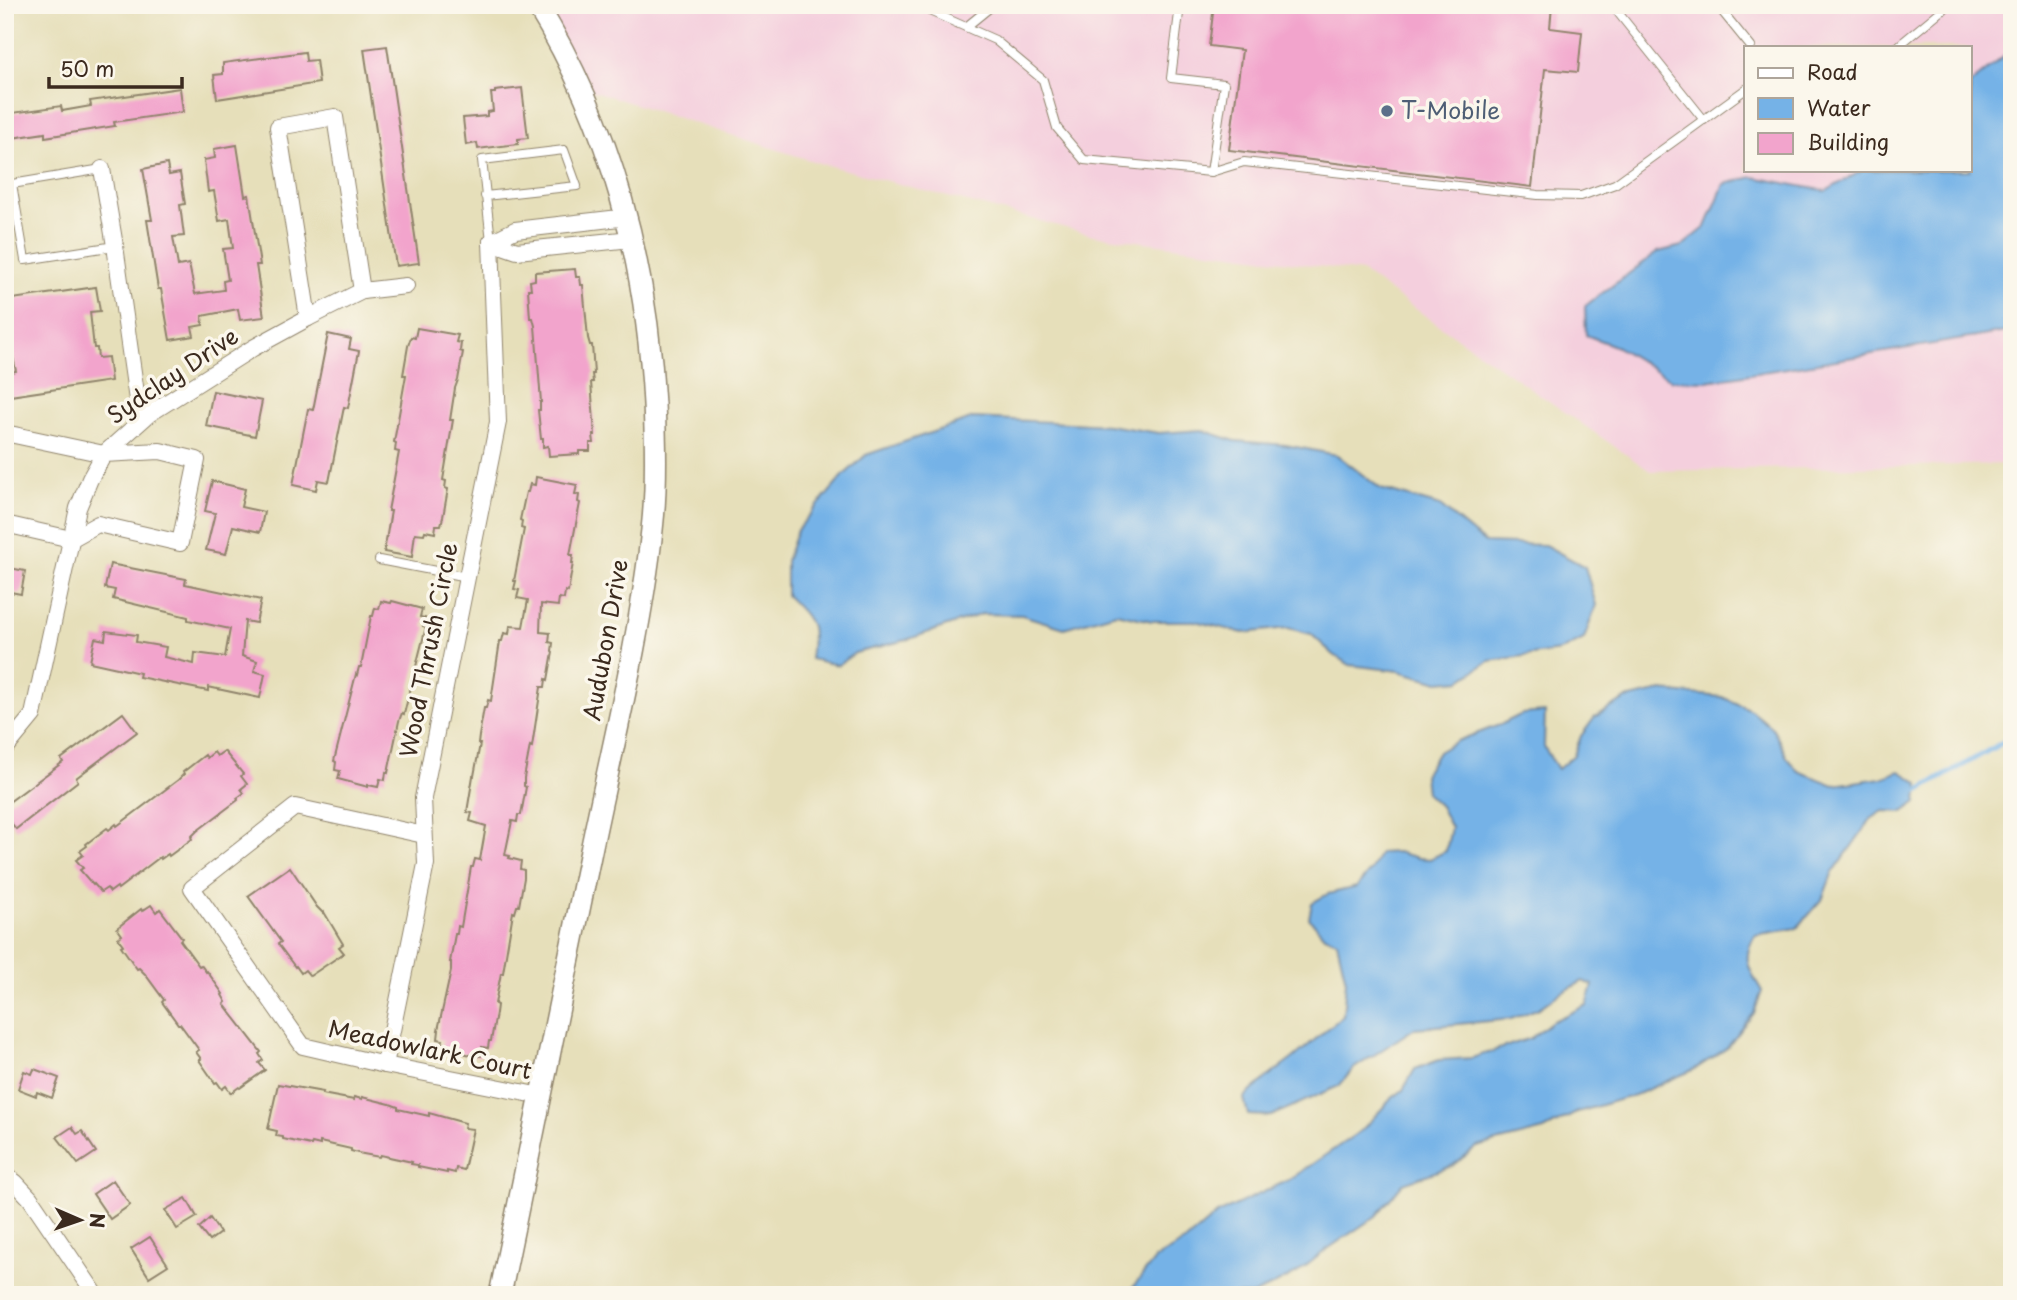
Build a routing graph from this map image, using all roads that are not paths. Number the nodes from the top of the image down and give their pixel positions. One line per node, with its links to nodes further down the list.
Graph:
1 (537, 5): 16 (street, Audubon Drive)
2 (916, 5): 8 (lane)
3 (993, 5): 8 (lane)
4 (1180, 5): 14 (lane)
5 (1612, 5): 12 (lane)
6 (1717, 5): 9 (lane)
7 (1948, 5): 10 (lane)
8 (966, 27): 14 (lane)
9 (1750, 46)
10 (1899, 46)
11 (1744, 90): 12 (lane)
12 (1704, 120): 14 (lane)
13 (102, 169): 19 (street); 19 (lane)
14 (1211, 172)
15 (485, 196): 15 (lane); 18 (lane)
16 (628, 217): 17 (street, Audubon Drive); 18 (street)
17 (631, 239): 18 (street); 33 (street, Audubon Drive)
18 (491, 242): 29 (street, Wood Thrush Circle)
19 (115, 246): 23 (street)
20 (406, 286): 21 (street, Sydclay Drive)
21 (362, 291): 22 (street, Sydclay Drive); 22 (street)
22 (308, 318): 23 (street, Sydclay Drive)
23 (140, 421): 25 (street, Sydclay Drive)
24 (5, 433): 25 (street)
25 (104, 454): 27 (street, Sydclay Drive); 27 (street)
26 (5, 524): 27 (street)
27 (71, 539): 30 (street, Sydclay Drive)
28 (379, 560): 29 (lane)
29 (467, 578): 31 (street, Wood Thrush Circle)
30 (5, 749)
31 (424, 835): 32 (street, Wood Thrush Circle); 32 (street, Meadowlark Court)
32 (385, 1065): 33 (street, Meadowlark Court)
33 (541, 1096): 36 (street, Audubon Drive)
34 (5, 1176): 35 (street)
35 (96, 1295)
36 (500, 1295)

